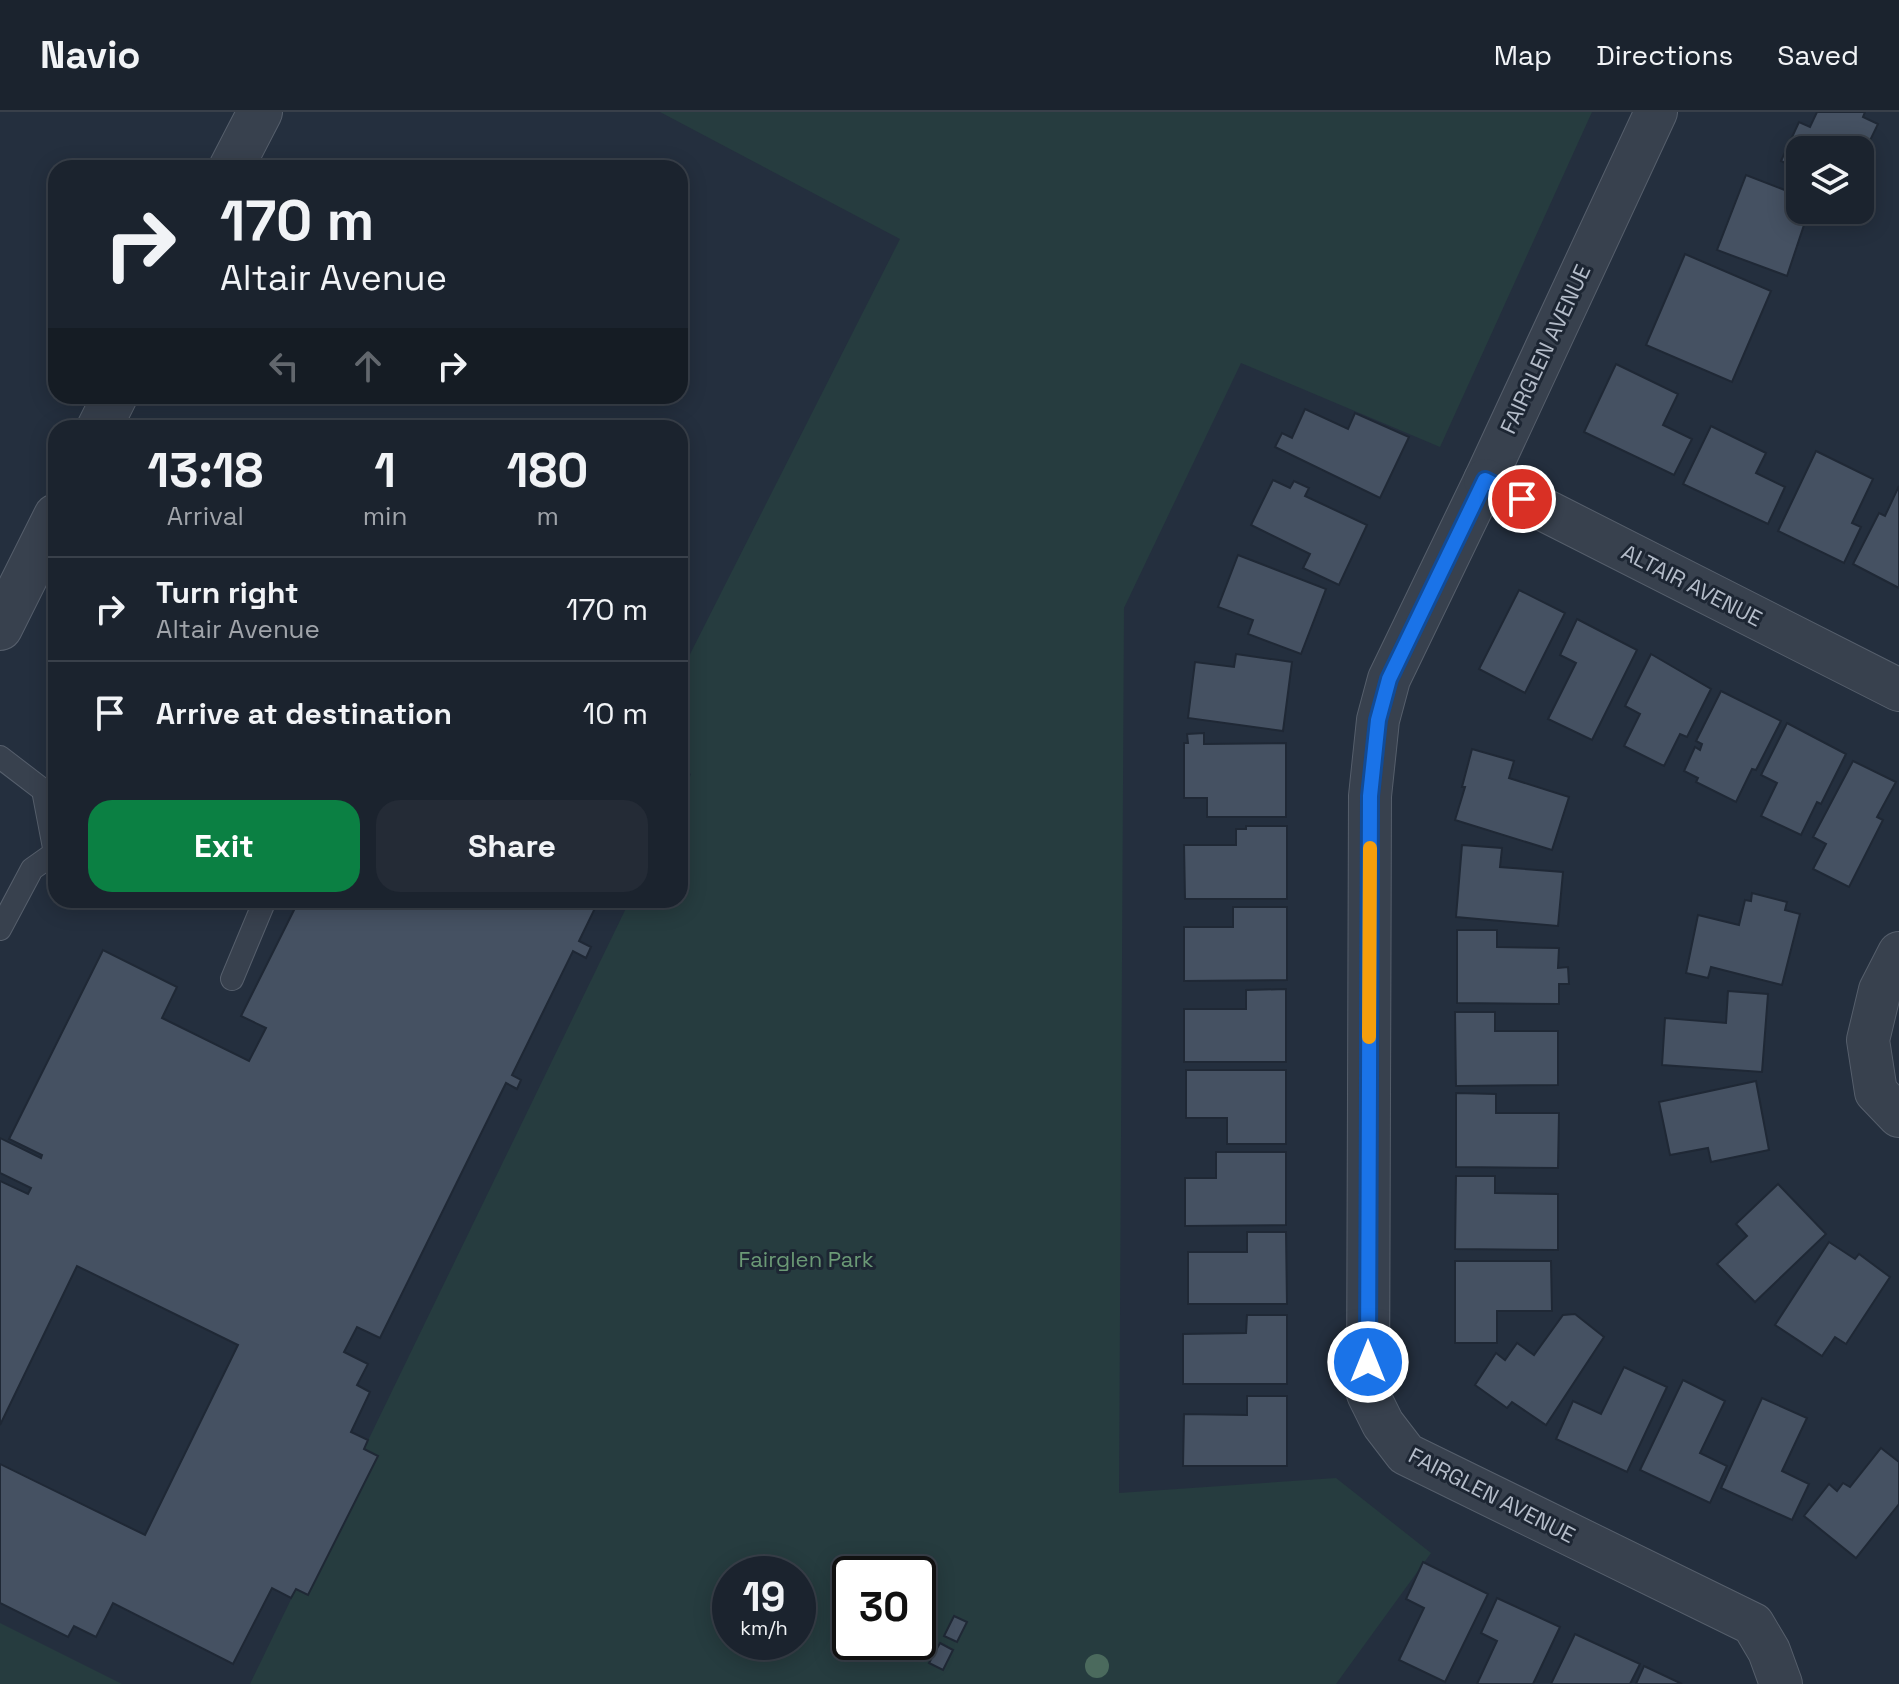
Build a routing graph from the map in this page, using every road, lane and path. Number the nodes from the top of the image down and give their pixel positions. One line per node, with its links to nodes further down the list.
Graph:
1 (260, 112): 3 (street)
2 (1656, 112): 4 (street, FAIRGLEN AVENUE)
3 (235, 160)
4 (1485, 480): 7 (street, ALTAIR AVENUE); 16 (street, FAIRGLEN AVENUE)
5 (48, 532): 6 (street)
6 (0, 628)
7 (1899, 690)
8 (0, 757): 9 (lane)
9 (48, 814)
10 (48, 858): 12 (lane)
11 (262, 908): 14 (lane)
12 (0, 929)
13 (1899, 953): 15 (street)
14 (232, 979)
15 (1899, 1116)
16 (1781, 1684)

